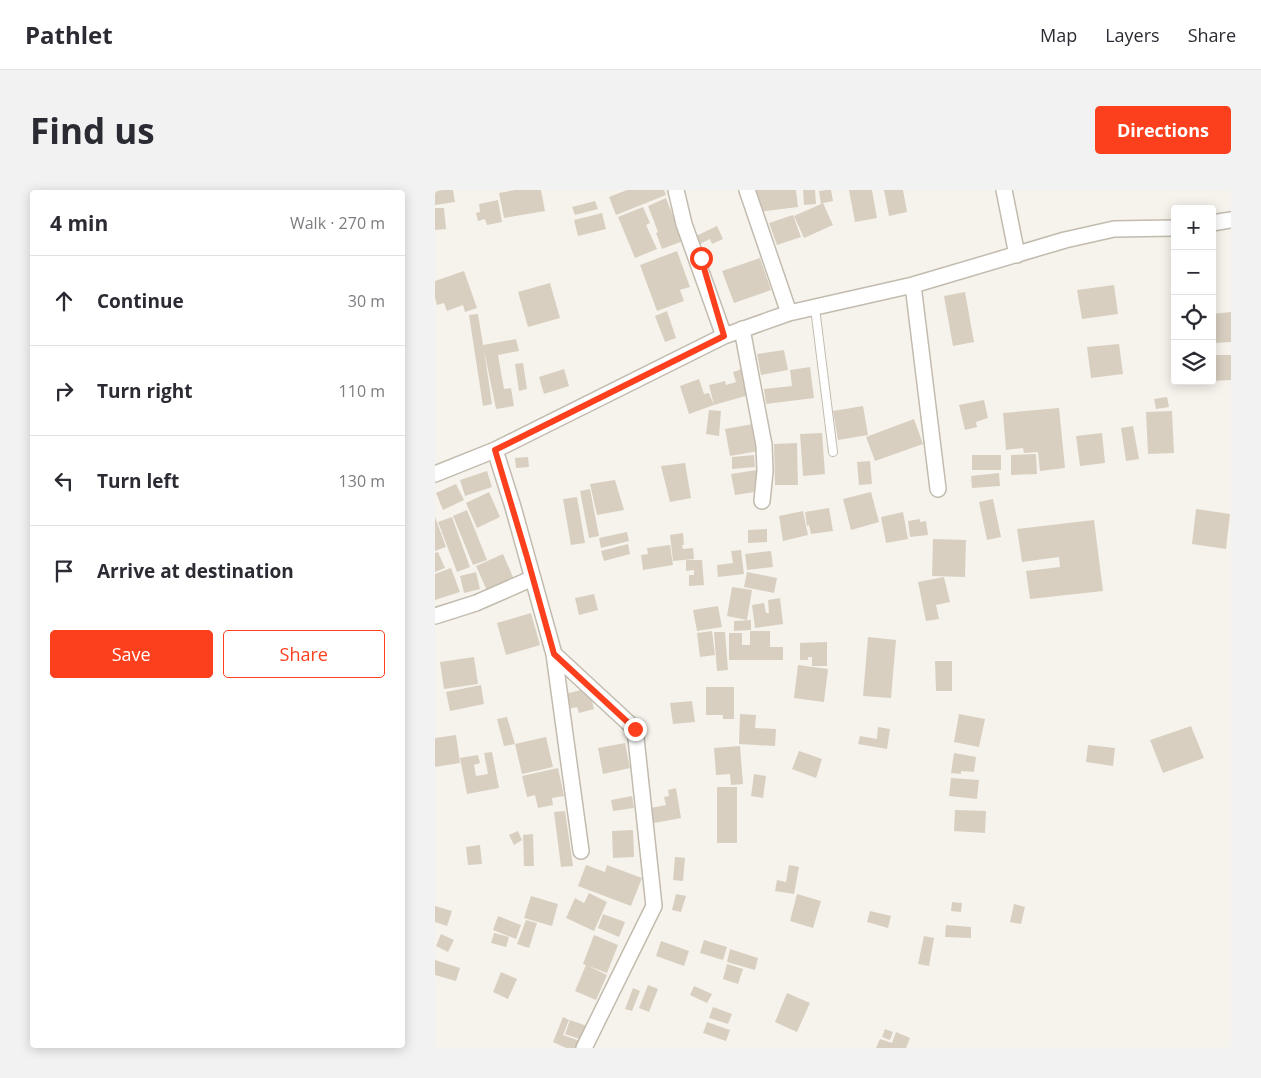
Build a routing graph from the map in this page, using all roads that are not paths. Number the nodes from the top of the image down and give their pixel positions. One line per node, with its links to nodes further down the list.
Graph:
1 (676, 190): 13 (street)
2 (680, 190): 13 (street)
3 (747, 190): 11 (street)
4 (1004, 190): 8 (street)
5 (1231, 220): 6 (street)
6 (1216, 222)
7 (1171, 228): 8 (street)
8 (1017, 255): 9 (street)
9 (913, 285): 10 (street); 17 (street)
10 (815, 308): 11 (street); 15 (lane)
11 (789, 313): 12 (street)
12 (742, 329): 13 (street); 18 (street)
13 (724, 336): 14 (street)
14 (495, 450): 16 (street); 19 (street)
15 (833, 452)
16 (435, 474)
17 (939, 489)
18 (762, 501)
19 (533, 578): 20 (street); 21 (street)
20 (435, 616)
21 (554, 654): 22 (street); 23 (street)
22 (581, 851)
23 (584, 1048)

